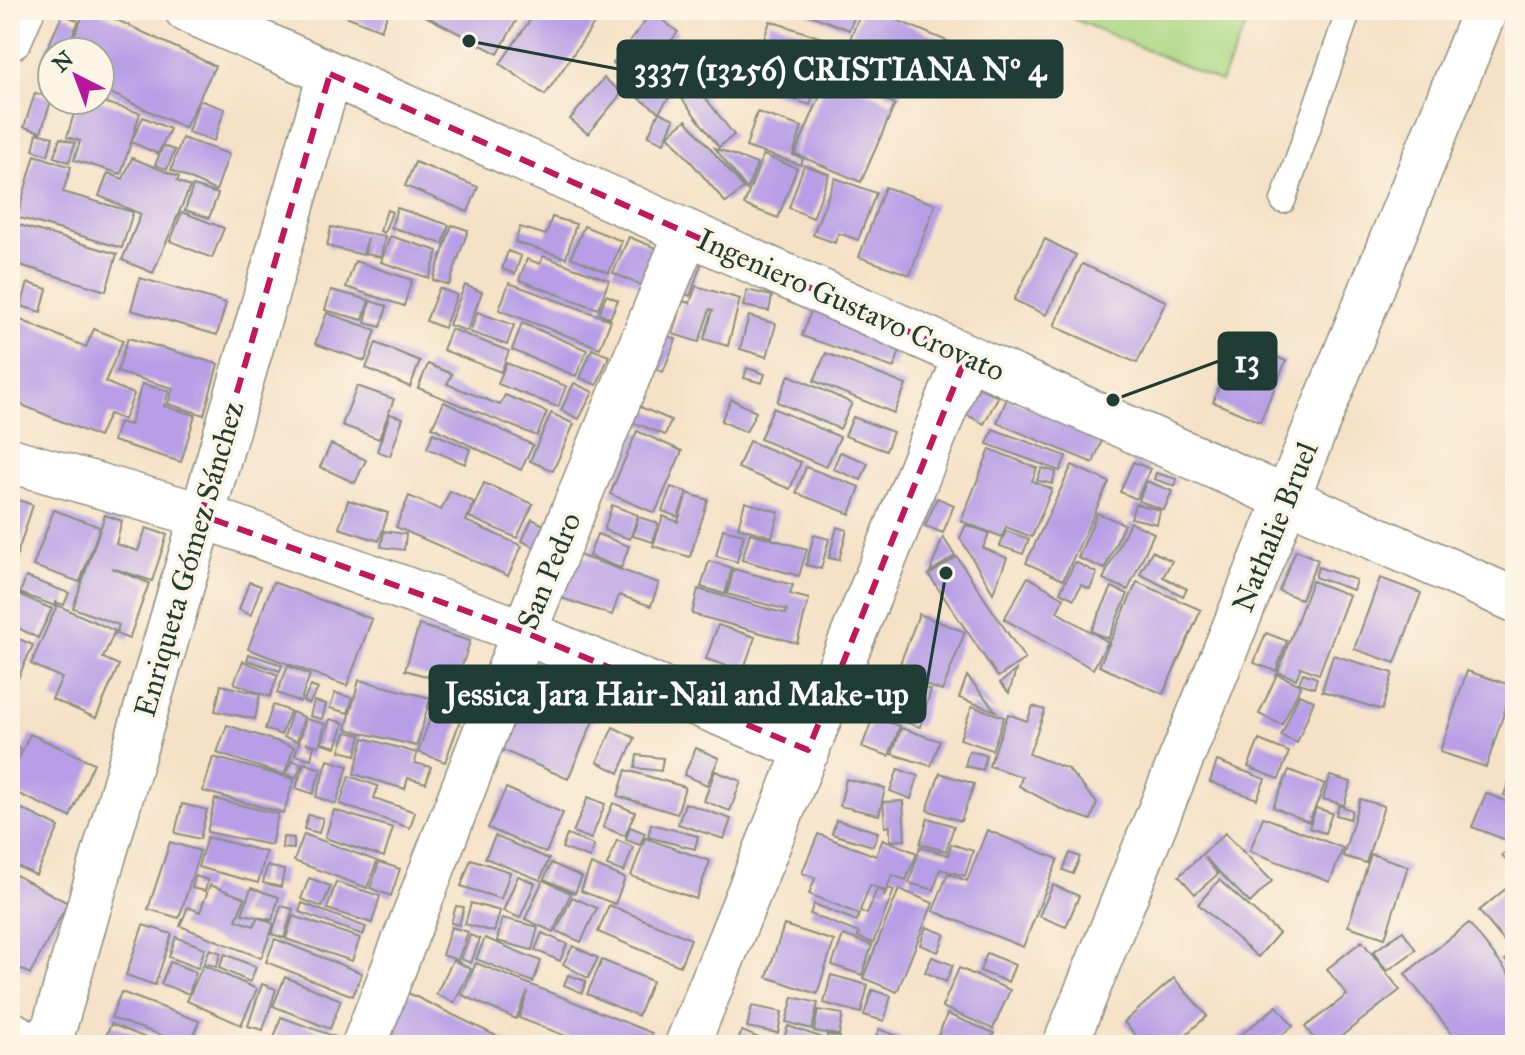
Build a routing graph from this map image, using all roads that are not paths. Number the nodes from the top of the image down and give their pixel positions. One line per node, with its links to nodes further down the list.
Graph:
1 (22, 10): 5 (street)
2 (187, 10): 6 (street, Ingeniero Gustavo Crovato)
3 (1349, 10): 7 (lane)
4 (1485, 10): 11 (street, Nathalie Bruel)
5 (10, 38)
6 (330, 74): 8 (street, Ingeniero Gustavo Crovato); 12 (street, Enriqueta Gómez Sánchez)
7 (1283, 201)
8 (687, 232): 9 (street, Ingeniero Gustavo Crovato); 14 (street, San Pedro)
9 (966, 357): 11 (street, Ingeniero Gustavo Crovato); 15 (street)
10 (10, 460): 12 (street)
11 (1287, 498): 13 (street, Ingeniero Gustavo Crovato); 21 (street, Nathalie Bruel)
12 (201, 515): 14 (street); 18 (street, Enriqueta Gómez Sánchez)
13 (1515, 600)
14 (524, 632): 15 (street); 19 (street, San Pedro)
15 (808, 750): 20 (street)
16 (10, 1033): 17 (street)
17 (31, 1045)
18 (49, 1045)
19 (364, 1045)
20 (687, 1045)
21 (1065, 1045)

